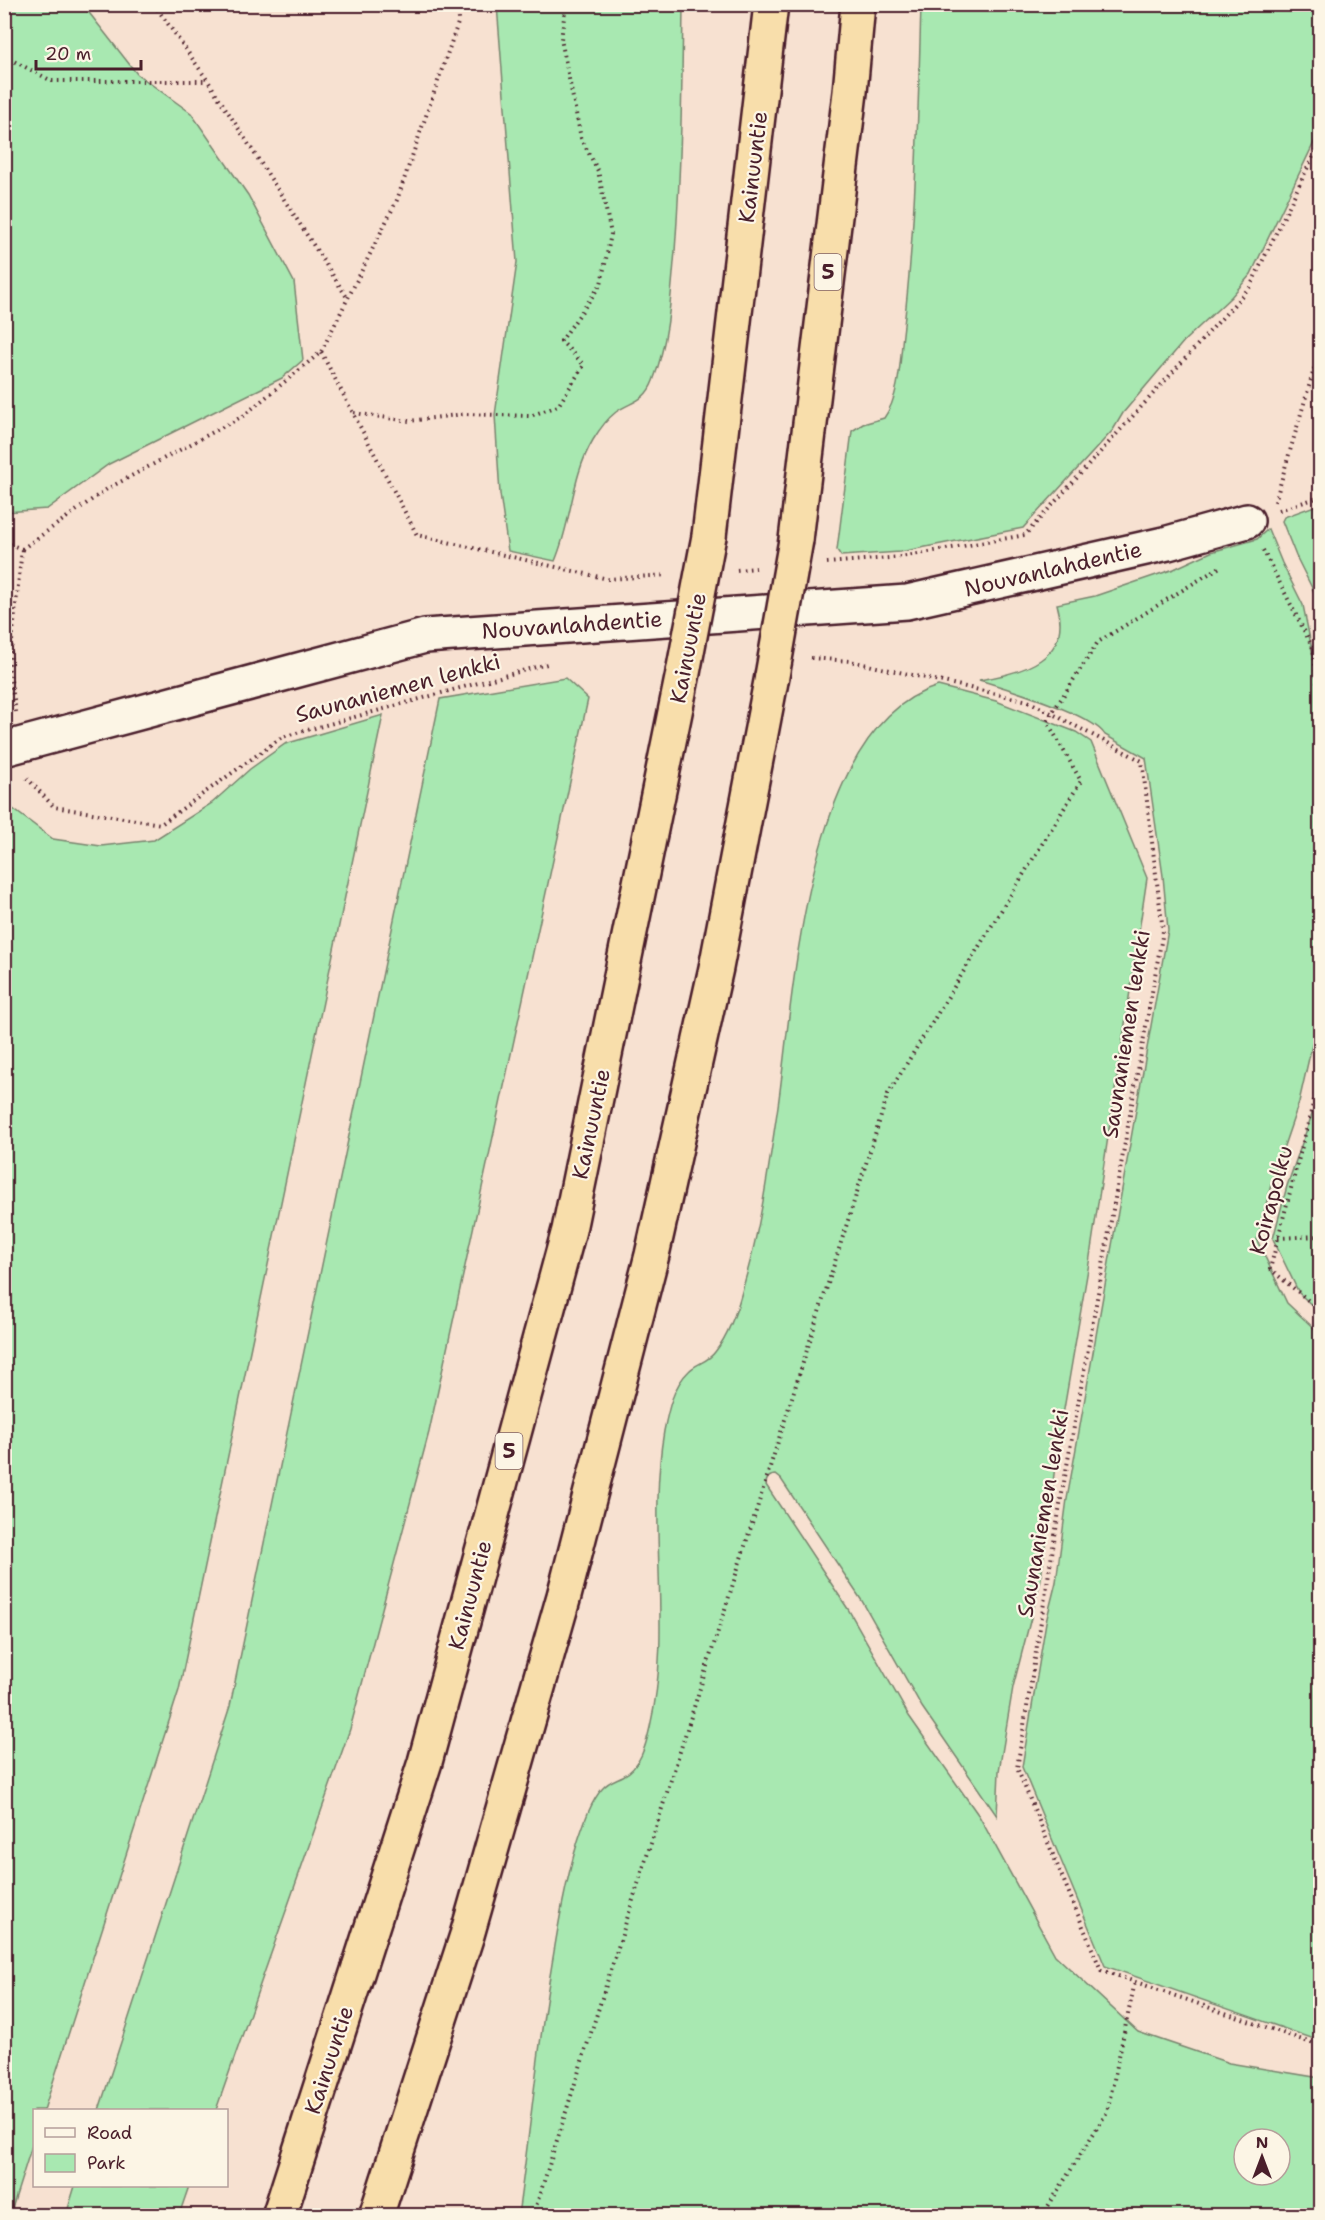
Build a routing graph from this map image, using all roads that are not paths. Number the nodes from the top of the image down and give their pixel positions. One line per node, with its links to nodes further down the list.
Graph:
1 (771, 4): 5 (highway, Kainuuntie / 5, bridge)
2 (858, 4): 6 (highway, 5, bridge)
3 (1261, 513): 4 (street, Nouvanlahdentie)
4 (13, 747)
5 (279, 2216)
6 (376, 2216)

